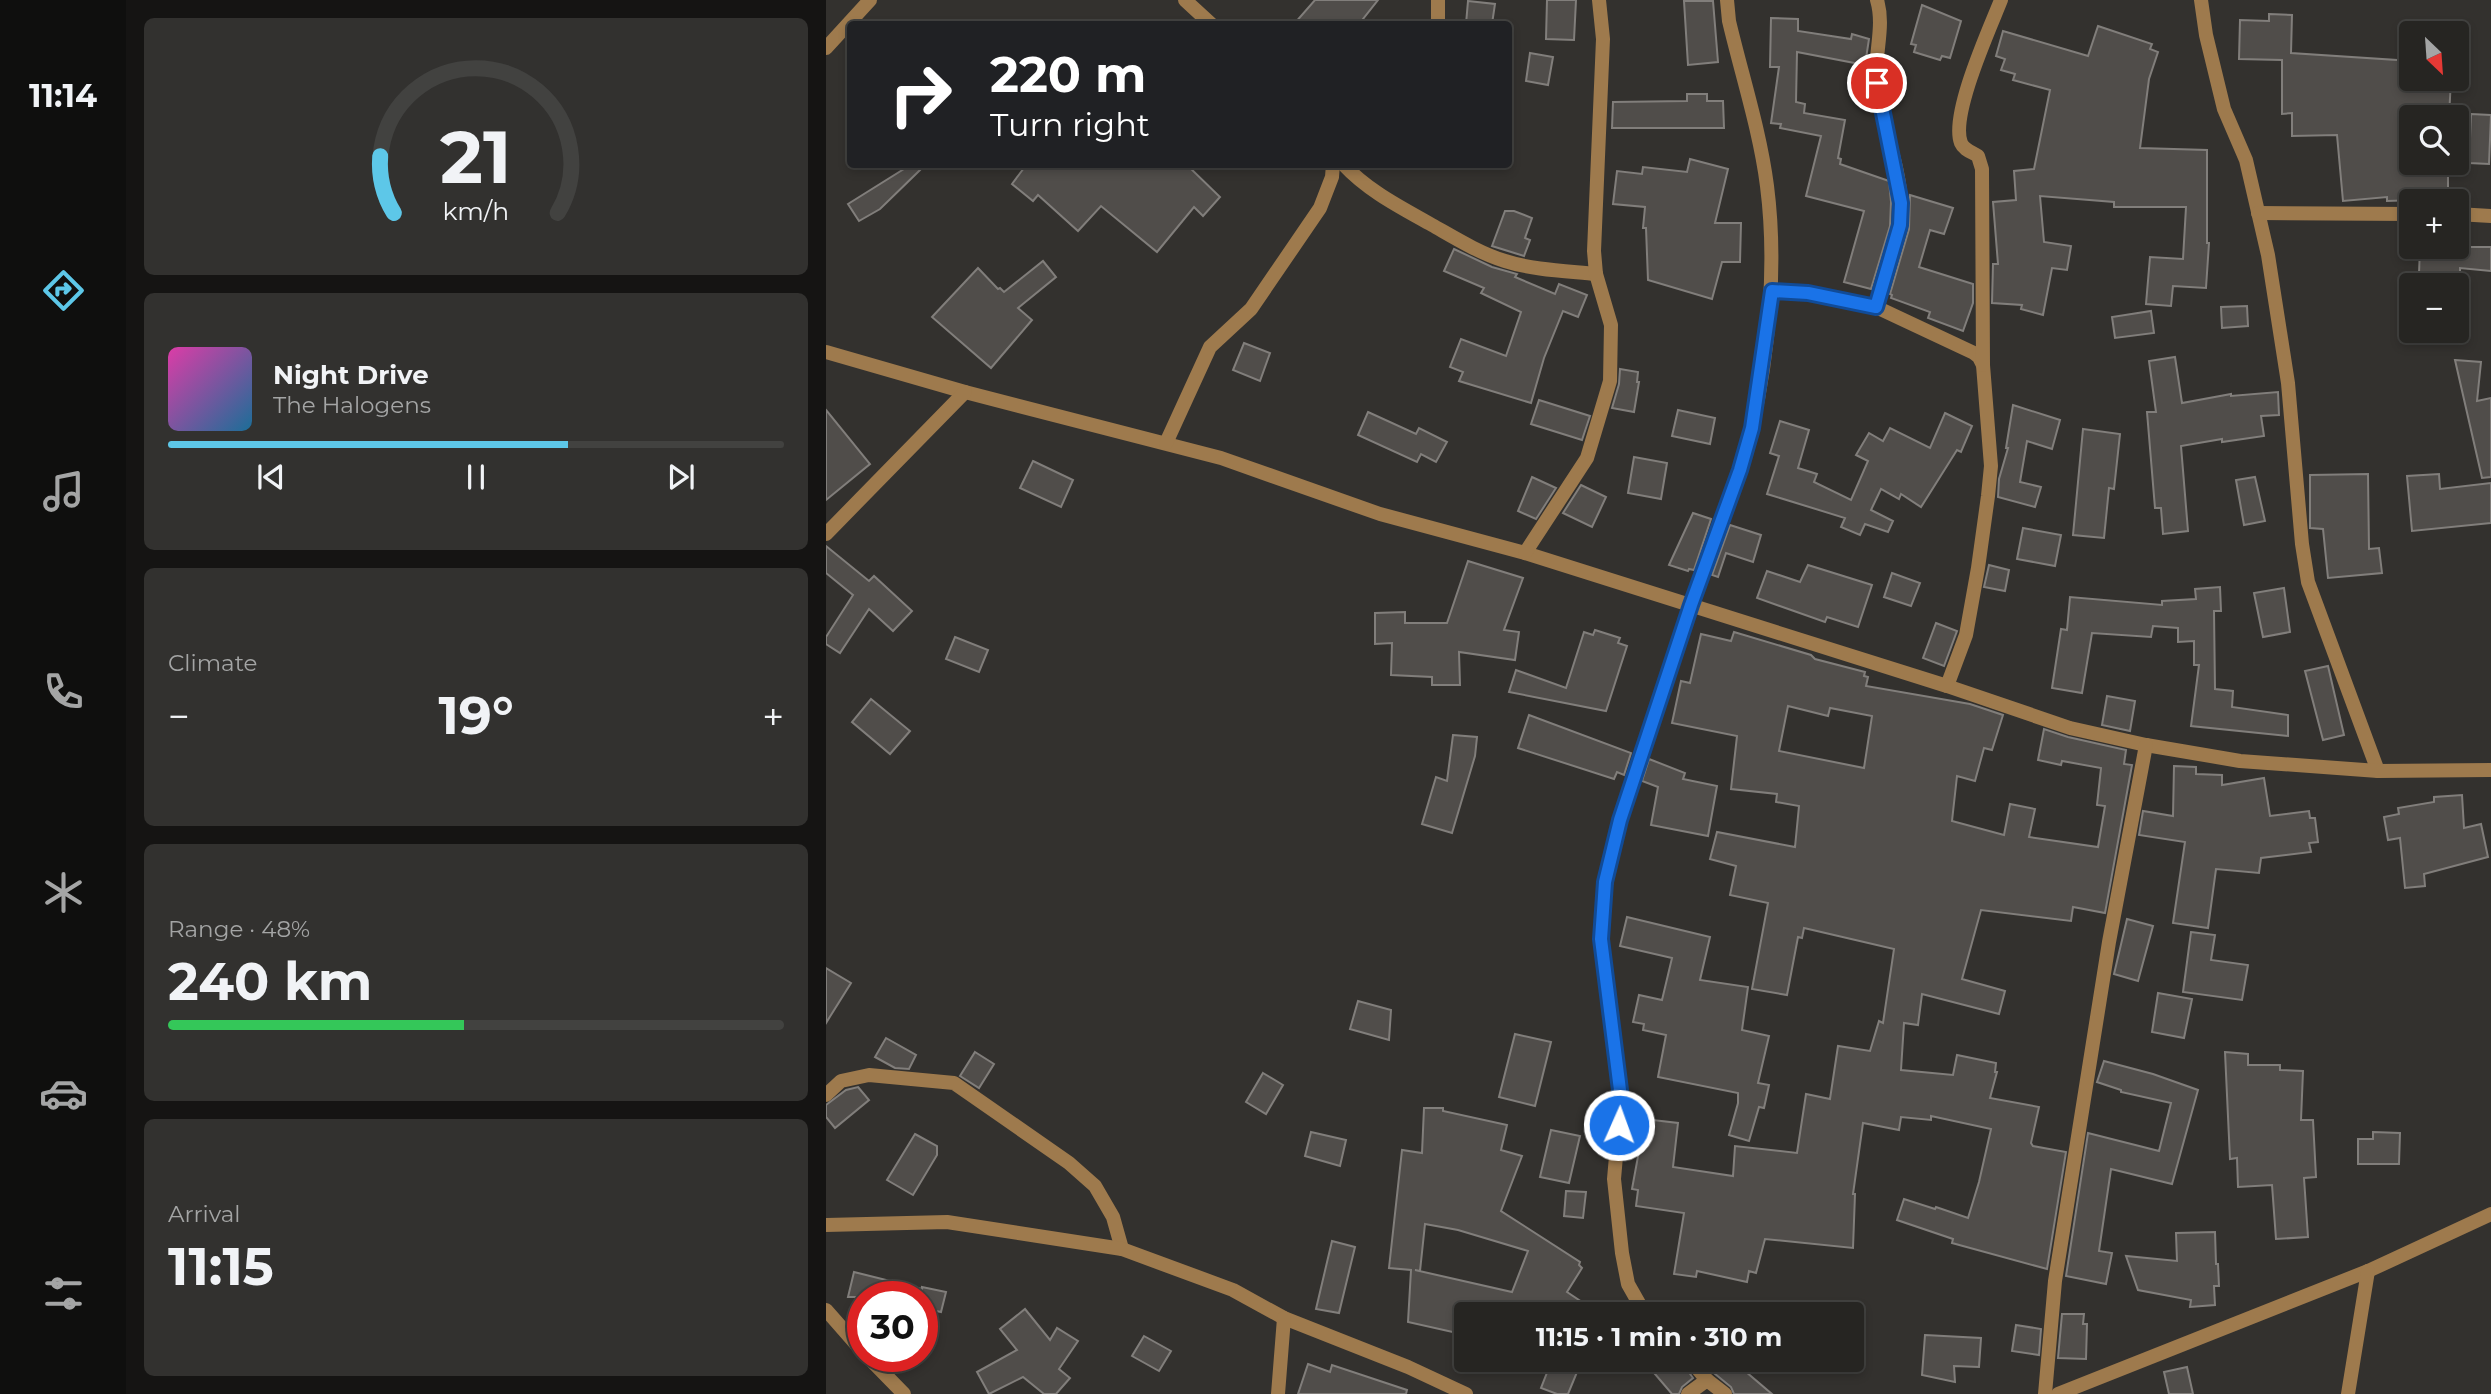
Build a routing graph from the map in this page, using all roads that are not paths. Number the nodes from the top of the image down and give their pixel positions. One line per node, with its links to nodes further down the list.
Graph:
1 (870, 0): 9 (street)
2 (1185, 0): 10 (street)
3 (1438, 0): 11 (street)
4 (1599, 0): 20 (street)
5 (1727, 0): 21 (street)
6 (1877, 0): 22 (street)
7 (2001, 0): 24 (street)
8 (2201, 0): 16 (street)
9 (851, 21)
10 (1208, 21)
11 (1438, 21)
12 (847, 25): 13 (street)
13 (826, 48)
14 (1333, 168): 26 (street)
15 (1347, 168): 20 (street)
16 (2258, 213): 17 (street); 33 (street)
17 (2399, 214)
18 (2469, 215): 19 (street)
19 (2491, 216)
20 (1596, 274): 28 (street)
21 (1772, 291): 22 (street); 29 (street)
22 (1876, 307): 24 (street)
23 (826, 352): 25 (street)
24 (1983, 365): 30 (street)
25 (965, 392): 26 (street); 27 (street)
26 (1166, 443): 28 (street)
27 (826, 534)
28 (1525, 553): 29 (street)
29 (1691, 605): 30 (street); 39 (street)
30 (1947, 686): 31 (street)
31 (2146, 745): 33 (street); 51 (street)
32 (2491, 770): 33 (street)
33 (2378, 771)
34 (826, 1095): 37 (street)
35 (2491, 1214): 38 (street)
36 (826, 1225): 37 (street)
37 (1122, 1249): 41 (street)
38 (2368, 1271): 52 (street); 53 (street)
39 (1638, 1302)
40 (826, 1310): 42 (street)
41 (1284, 1318): 47 (street); 48 (street)
42 (847, 1334)
43 (883, 1372): 46 (street)
44 (1700, 1372): 45 (street)
45 (1707, 1380): 49 (street); 50 (street)
46 (904, 1394)
47 (1278, 1394)
48 (1466, 1394)
49 (1688, 1394)
50 (1725, 1394)
51 (2045, 1394)
52 (2058, 1394)
53 (2348, 1394)

